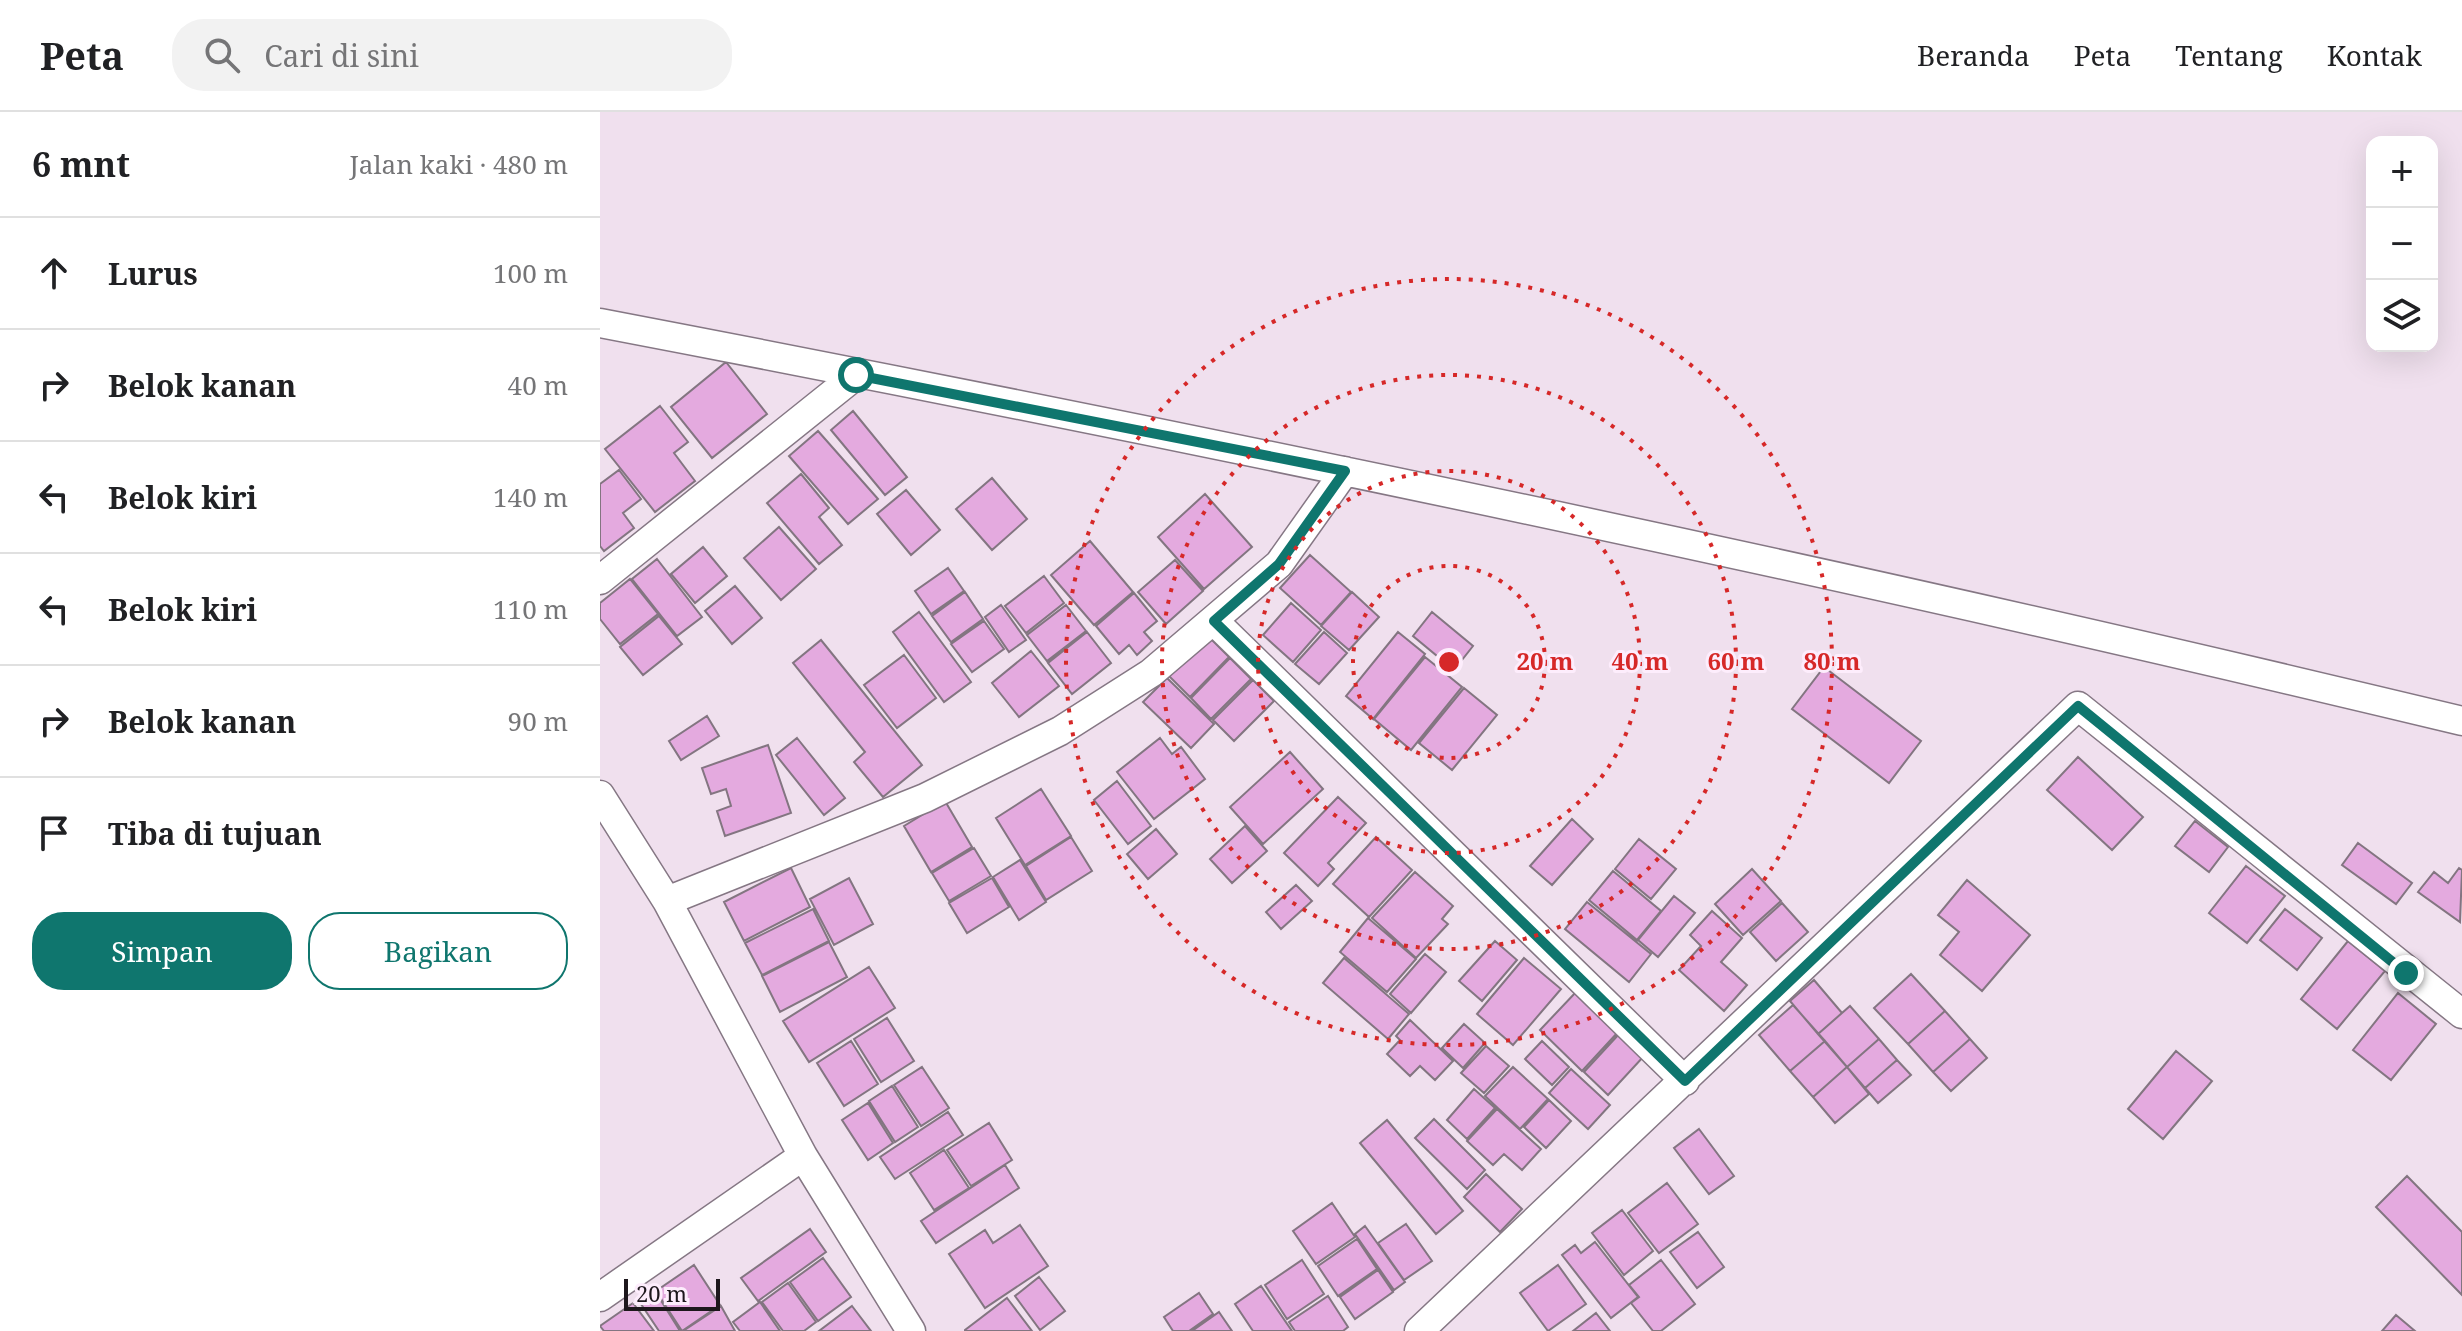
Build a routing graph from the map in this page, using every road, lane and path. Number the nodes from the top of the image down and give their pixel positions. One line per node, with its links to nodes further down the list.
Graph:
1 (600, 323): 2 (street)
2 (856, 375): 3 (street); 4 (street)
3 (1345, 471): 5 (street); 6 (street)
4 (600, 580)
5 (1214, 621): 8 (street); 10 (street)
6 (2462, 721)
7 (600, 795): 8 (street)
8 (667, 901): 11 (street)
9 (2462, 1014): 10 (street)
10 (1685, 1081): 14 (street)
11 (803, 1156): 12 (street); 13 (street)
12 (600, 1297)
13 (911, 1331)
14 (1419, 1331)

